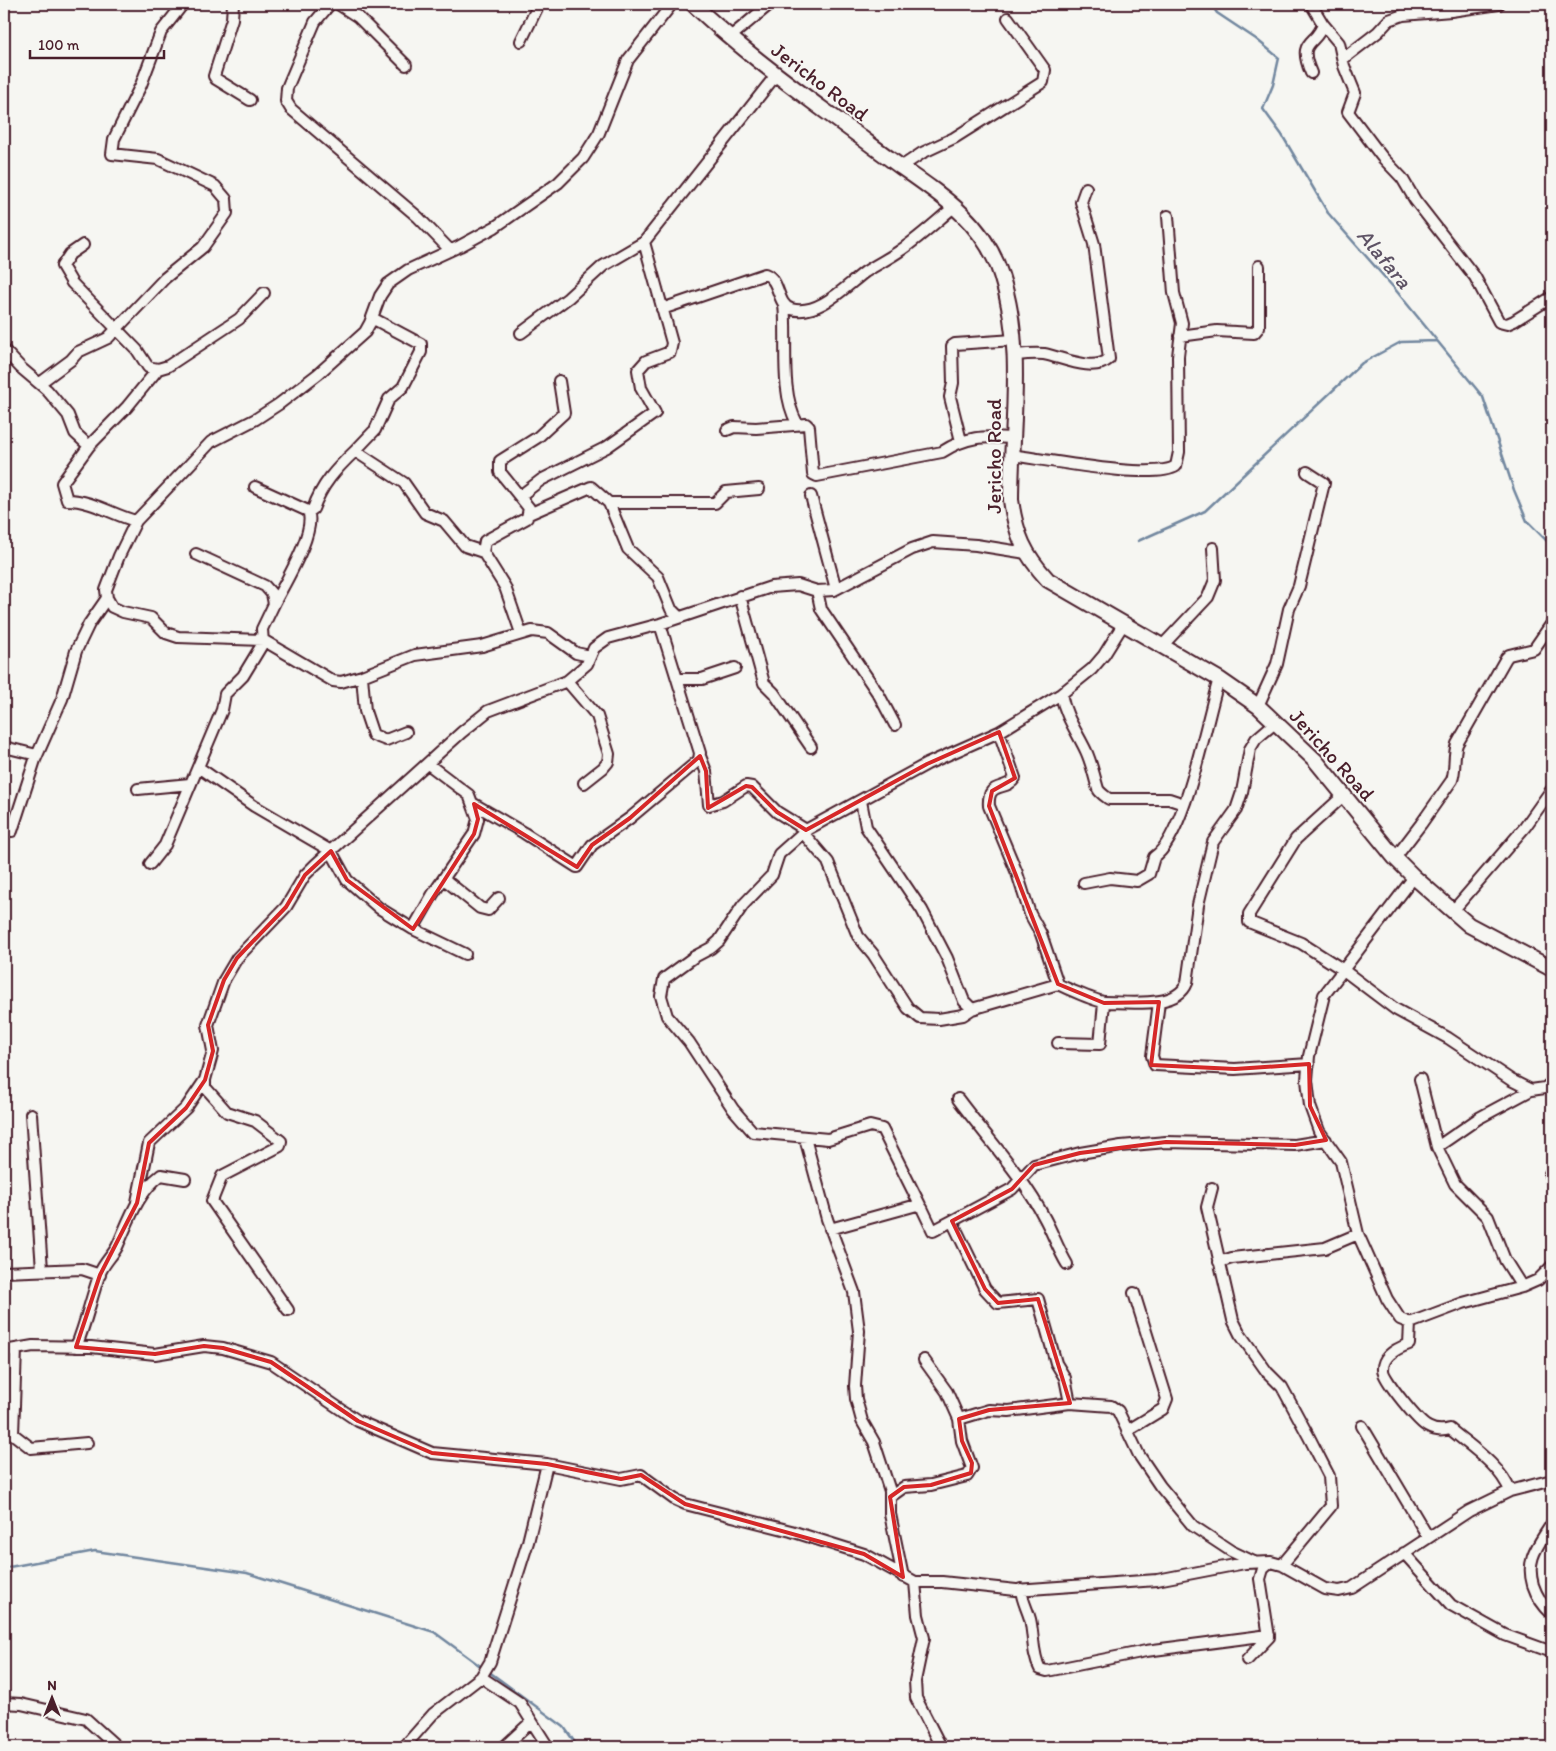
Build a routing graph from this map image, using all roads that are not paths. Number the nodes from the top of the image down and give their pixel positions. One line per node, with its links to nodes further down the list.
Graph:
1 (183, 4): 33 (street)
2 (233, 4): 19 (street)
3 (330, 4): 26 (street)
4 (338, 4): 16 (street)
5 (538, 4): 14 (street)
6 (672, 4): 26 (street)
7 (693, 4): 13 (street, Jericho Road)
8 (770, 4): 13 (street)
9 (1310, 4): 12 (street)
10 (1499, 4): 15 (street)
11 (1008, 18): 20 (street)
12 (1322, 24): 15 (street); 17 (street)
13 (729, 38): 18 (street, Jericho Road)
14 (521, 41)
15 (1343, 59): 29 (street)
16 (406, 65)
17 (1311, 73)
18 (776, 75): 20 (street, Jericho Road); 24 (street)
19 (250, 100)
20 (901, 167): 22 (street, Jericho Road)
21 (1086, 188): 38 (street)
22 (955, 206): 30 (street); 36 (street, Jericho Road)
23 (1168, 216): 35 (street)
24 (644, 242): 31 (street); 34 (street)
25 (83, 245): 33 (street)
26 (450, 250): 32 (street)
27 (1259, 266): 35 (street)
28 (264, 292): 39 (street)
29 (1552, 297)
30 (784, 304): 31 (street); 42 (street)
31 (662, 309): 52 (street)
32 (372, 318): 47 (street); 57 (street)
33 (116, 330): 39 (street); 41 (street)
34 (521, 333)
35 (1180, 336): 48 (street)
36 (1014, 340): 38 (street, Jericho Road); 45 (street)
37 (4, 350): 41 (street)
38 (1015, 355): 44 (street, Jericho Road)
39 (158, 369): 46 (street)
40 (559, 381): 52 (street)
41 (40, 383): 46 (street)
42 (797, 423): 43 (street); 45 (street)
43 (728, 430)
44 (1012, 438): 45 (street); 48 (street, Jericho Road)
45 (961, 441)
46 (89, 446): 57 (street)
47 (355, 450): 55 (street); 59 (street)
48 (1011, 455): 60 (street, Jericho Road)
49 (1307, 472): 81 (street)
50 (255, 487): 55 (street)
51 (759, 489): 54 (street)
52 (520, 496): 56 (street)
53 (811, 496): 62 (street)
54 (609, 503): 56 (street); 67 (street)
55 (308, 511): 66 (street)
56 (529, 514): 59 (street)
57 (136, 521): 65 (street)
58 (1213, 548): 73 (street)
59 (483, 552): 71 (street)
60 (1026, 553): 62 (street); 68 (street, Jericho Road)
61 (196, 554): 66 (street)
62 (836, 589): 63 (street)
63 (821, 591): 64 (street); 83 (street)
64 (740, 596): 67 (street); 87 (street)
65 (107, 598): 72 (street); 88 (street)
66 (274, 604): 72 (street)
67 (679, 617): 70 (street)
68 (1124, 623): 73 (street, Jericho Road); 80 (street)
69 (1552, 623): 103 (street)
70 (660, 624): 74 (street); 77 (street)
71 (521, 634): 74 (street); 76 (street)
72 (263, 640): 76 (street); 91 (street)
73 (1161, 647): 78 (street, Jericho Road)
74 (590, 656): 79 (street)
75 (735, 668): 77 (street)
76 (362, 676): 84 (street)
77 (678, 679): 89 (street)
78 (1219, 679): 81 (street, Jericho Road); 99 (street)
79 (566, 681): 90 (street); 93 (street)
80 (1062, 694): 85 (street); 99 (street)
81 (1258, 706): 82 (street, Jericho Road)
82 (1276, 722): 96 (street, Jericho Road); 116 (street)
83 (895, 725)
84 (406, 732)
85 (999, 732): 97 (street); 114 (street)
86 (4, 747): 88 (street)
87 (811, 747)
88 (37, 755): 100 (street)
89 (700, 756): 98 (street); 101 (street)
90 (428, 764): 98 (street); 102 (street)
91 (198, 767): 92 (street); 102 (street)
92 (190, 784): 94 (street); 104 (street)
93 (584, 784)
94 (138, 789)
95 (1552, 790): 109 (street)
96 (1343, 796): 103 (street, Jericho Road); 112 (street)
97 (861, 801): 101 (street); 117 (street)
98 (474, 804): 106 (street)
99 (1184, 804): 107 (street)
100 (12, 831)
101 (805, 832): 117 (street); 126 (street)
102 (331, 851): 110 (street); 121 (street)
103 (1394, 858): 105 (street, Jericho Road)
104 (150, 864)
105 (1414, 878): 109 (street, Jericho Road); 112 (street)
106 (444, 879): 108 (street); 110 (street)
107 (1084, 883)
108 (499, 898)
109 (1452, 912): 113 (street, Jericho Road)
110 (414, 929): 111 (street)
111 (465, 954)
112 (1342, 969): 119 (street); 123 (street)
113 (1552, 969)
114 (1058, 984): 115 (street); 117 (street)
115 (1104, 1002): 116 (street); 118 (street)
116 (1159, 1002): 119 (street)
117 (972, 1009)
118 (1058, 1043)
119 (1308, 1064): 127 (street)
120 (1420, 1079): 128 (street)
121 (204, 1080): 134 (street); 147 (street)
122 (1552, 1082): 123 (street)
123 (1531, 1090): 128 (street)
124 (958, 1099): 131 (street)
125 (31, 1114): 142 (street)
126 (805, 1138): 135 (street); 137 (street)
127 (1326, 1140): 131 (street); 138 (street)
128 (1437, 1147): 145 (street)
129 (1552, 1171): 132 (street)
130 (185, 1179): 134 (street)
131 (1020, 1182): 136 (street); 140 (street)
132 (1552, 1182)
133 (1212, 1188): 139 (street)
134 (137, 1202): 144 (street)
135 (920, 1205): 136 (street); 137 (street)
136 (952, 1221): 153 (street)
137 (830, 1229): 161 (street)
138 (1358, 1234): 139 (street); 148 (street)
139 (1219, 1262): 167 (street)
140 (1067, 1264)
141 (1552, 1266): 145 (street)
142 (42, 1269): 143 (street); 144 (street)
143 (4, 1272)
144 (100, 1275): 149 (street)
145 (1522, 1287): 148 (street)
146 (1134, 1293): 156 (street)
147 (288, 1310)
148 (1410, 1323): 160 (street)
149 (76, 1347): 150 (street); 158 (street)
150 (16, 1349): 151 (street); 157 (street)
151 (4, 1351)
152 (924, 1360): 154 (street)
153 (1070, 1403): 154 (street); 156 (street)
154 (959, 1419): 161 (street)
155 (1362, 1426): 163 (street)
156 (1127, 1431): 166 (street)
157 (87, 1443)
158 (548, 1464): 168 (street); 175 (street)
159 (1552, 1480): 160 (street)
160 (1510, 1491): 163 (street)
161 (890, 1497): 168 (street)
162 (1552, 1523): 171 (street)
163 (1428, 1537): 164 (street)
164 (1404, 1553): 167 (street); 173 (street)
165 (1271, 1562): 166 (street); 167 (street); 172 (street)
166 (1255, 1563): 170 (street)
167 (1282, 1565)
168 (903, 1576): 169 (street)
169 (915, 1582): 170 (street); 182 (street)
170 (1021, 1589): 172 (street)
171 (1552, 1614)
172 (1269, 1635): 174 (street)
173 (1552, 1652)
174 (1247, 1660)
175 (482, 1677): 177 (street); 179 (street)
176 (4, 1703): 178 (street)
177 (530, 1723): 180 (street); 181 (street)
178 (117, 1747)
179 (404, 1747)
180 (504, 1747)
181 (548, 1747)
182 (941, 1747)

